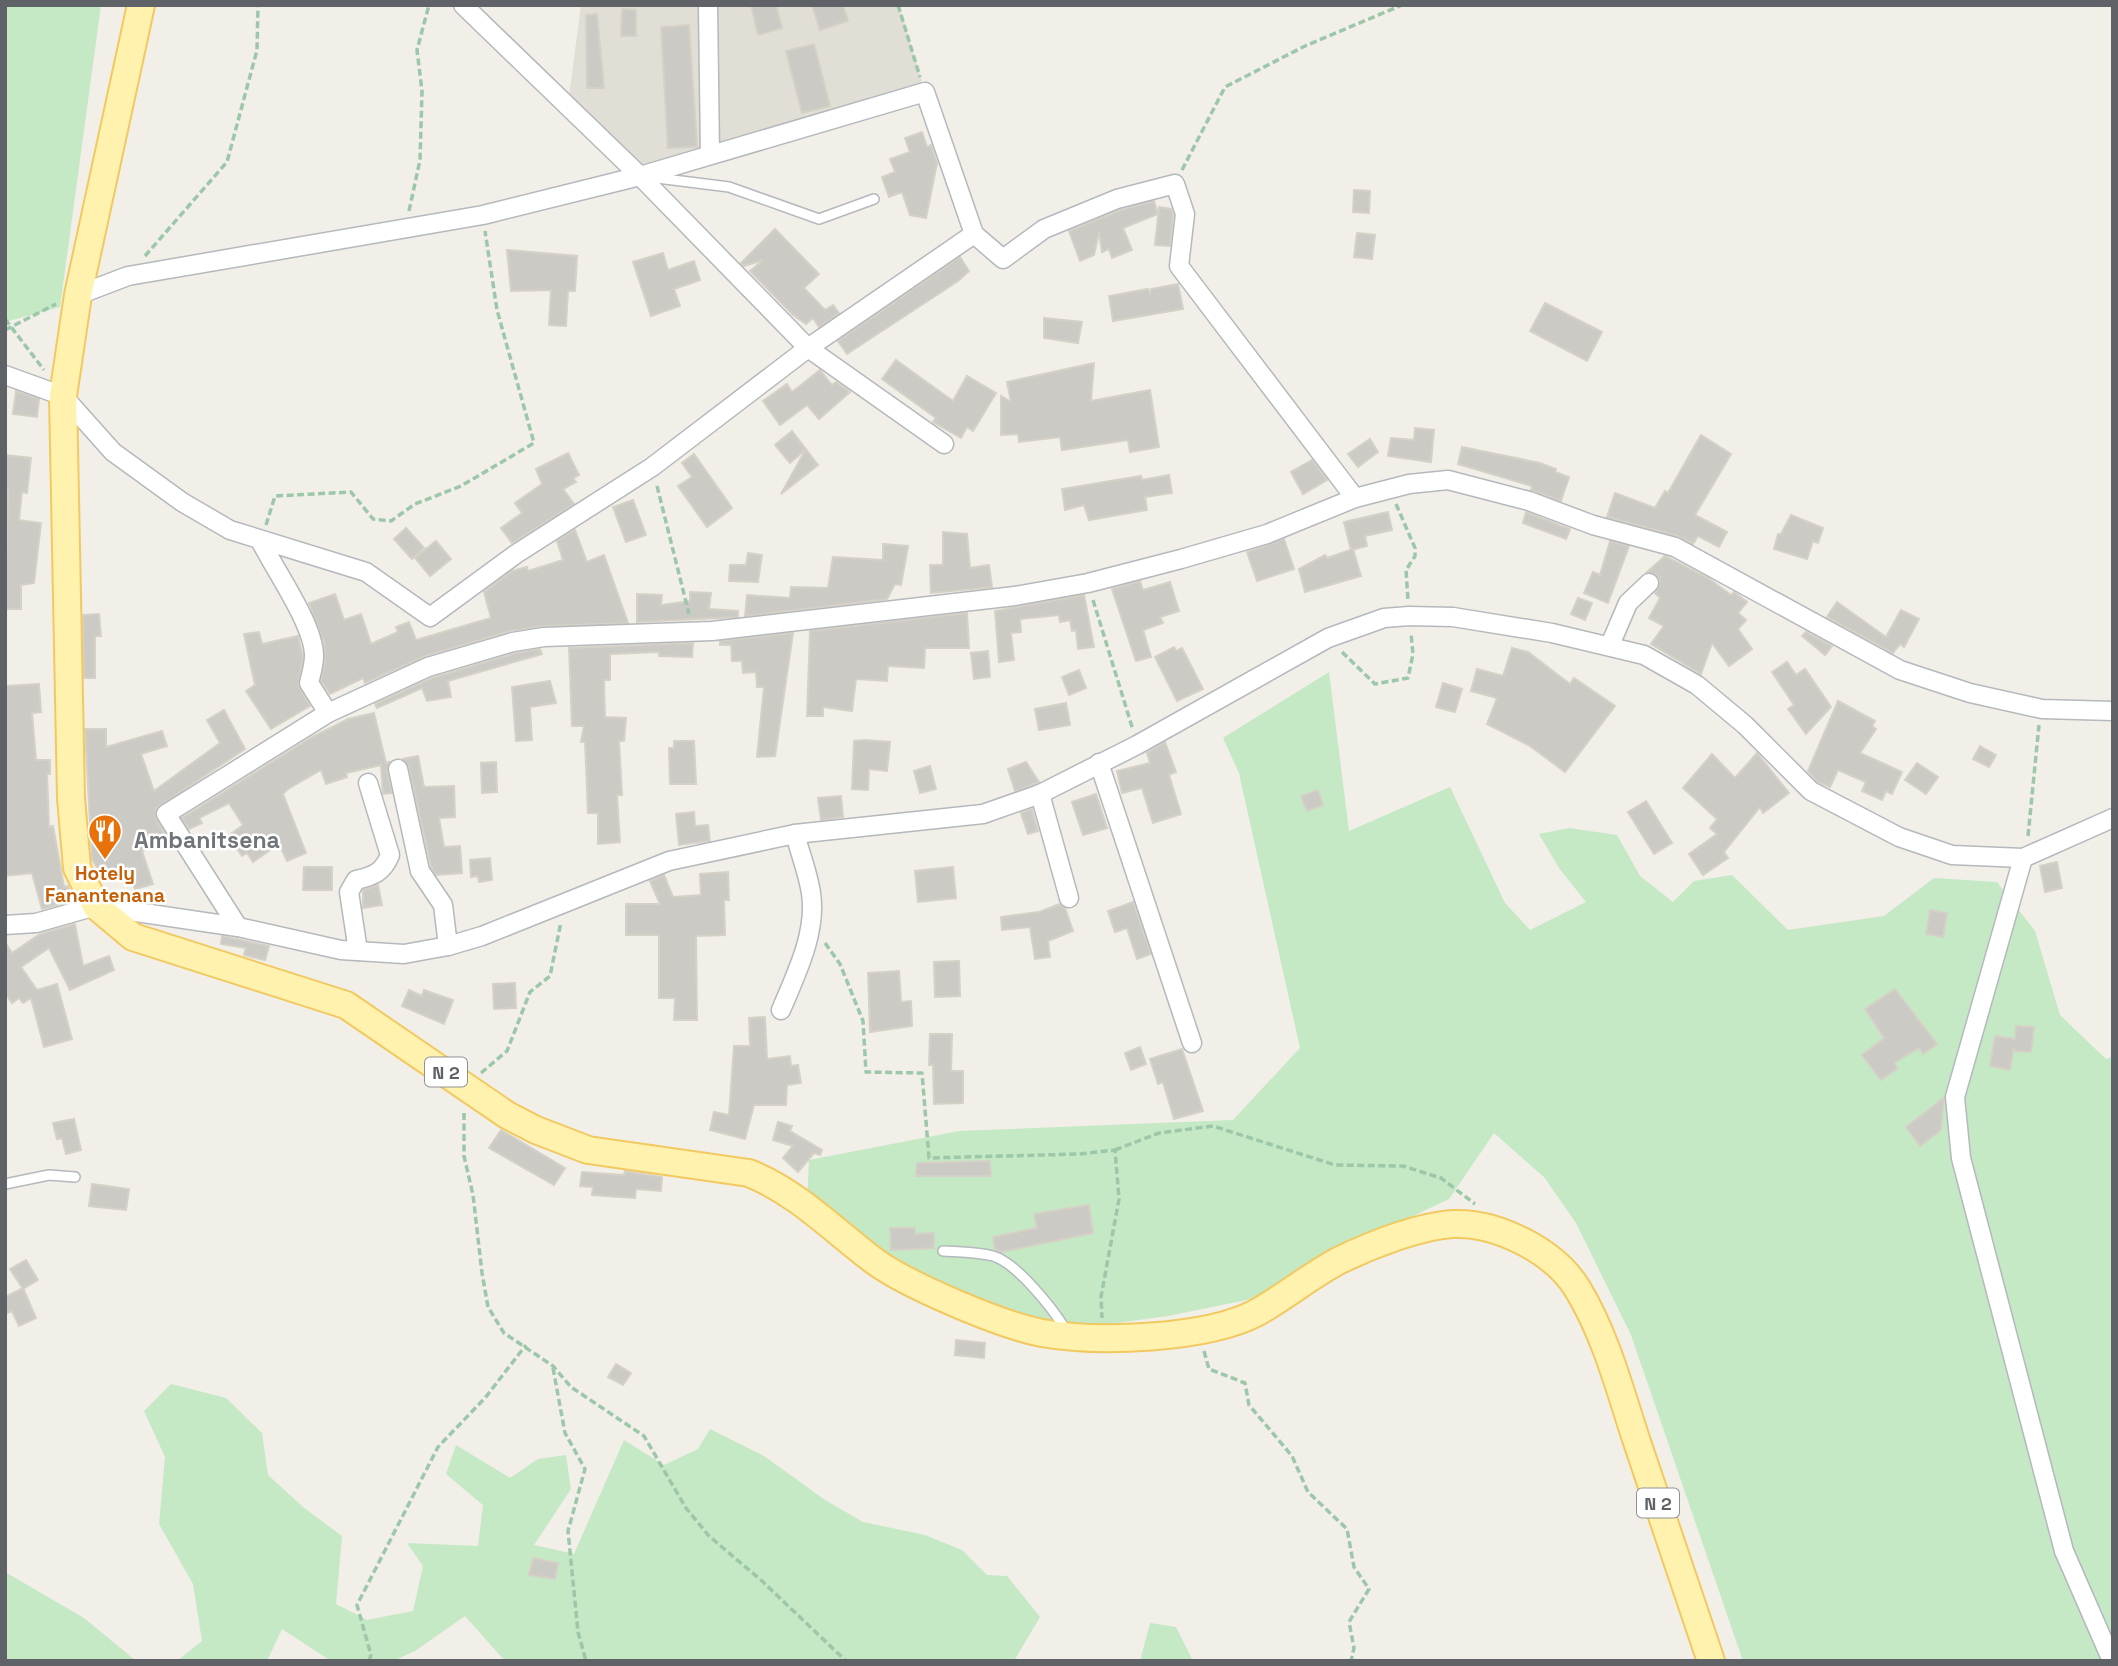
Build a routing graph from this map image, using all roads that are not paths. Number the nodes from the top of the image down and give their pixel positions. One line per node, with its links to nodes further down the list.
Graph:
1 (141, 5): 8 (main road, N 2)
2 (463, 5): 5 (street)
3 (708, 5): 4 (street)
4 (710, 154): 5 (street); 7 (street)
5 (640, 176): 6 (lane); 8 (street); 9 (street)
6 (874, 200)
7 (974, 234): 9 (street); 13 (street)
8 (78, 295): 11 (main road, N 2)
9 (808, 348): 12 (street); 14 (street)
10 (5, 376): 11 (street)
11 (63, 396): 14 (street); 27 (main road, N 2)
12 (944, 444)
13 (1355, 498): 17 (street); 18 (street)
14 (261, 542): 18 (street)
15 (1649, 583): 16 (street)
16 (1610, 645): 19 (street); 25 (street)
17 (2113, 711)
18 (328, 713): 29 (street)
19 (1099, 763): 22 (street); 33 (street)
20 (398, 769): 30 (street)
21 (368, 783): 31 (street)
22 (1040, 794): 24 (street); 26 (street)
23 (2113, 818): 25 (street)
24 (795, 834): 30 (street); 32 (street)
25 (2023, 858): 39 (street)
26 (1069, 898)
27 (96, 906): 28 (street); 29 (street); 37 (main road, N 2)
28 (5, 925)
29 (238, 927): 31 (street)
30 (448, 946): 31 (street)
31 (358, 951)
32 (782, 1010)
33 (1192, 1043)
34 (75, 1177): 35 (lane)
35 (5, 1184)
36 (943, 1251): 37 (lane)
37 (1069, 1335): 38 (main road, N 2)
38 (1711, 1661)
39 (2112, 1661)

